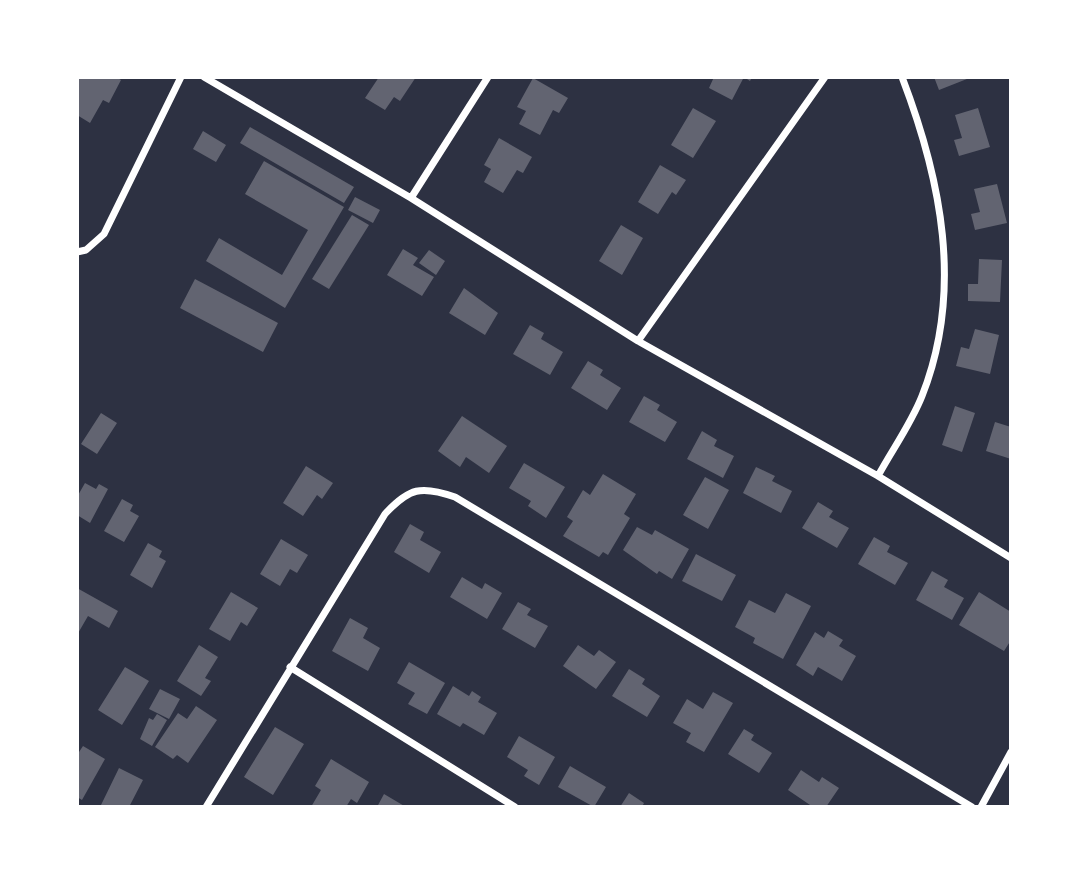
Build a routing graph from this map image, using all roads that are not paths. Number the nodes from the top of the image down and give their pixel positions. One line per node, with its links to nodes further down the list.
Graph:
1 (181, 77): 7 (street)
2 (204, 77): 6 (street)
3 (488, 77): 6 (street)
4 (825, 77): 8 (street)
5 (902, 77): 9 (street)
6 (411, 198): 8 (street)
7 (77, 252)
8 (638, 341): 9 (street)
9 (878, 476): 10 (street)
10 (1011, 558)
11 (290, 667): 13 (street); 14 (street); 15 (street)
12 (1011, 752): 16 (street)
13 (206, 807)
14 (515, 807)
15 (972, 807)
16 (981, 807)

